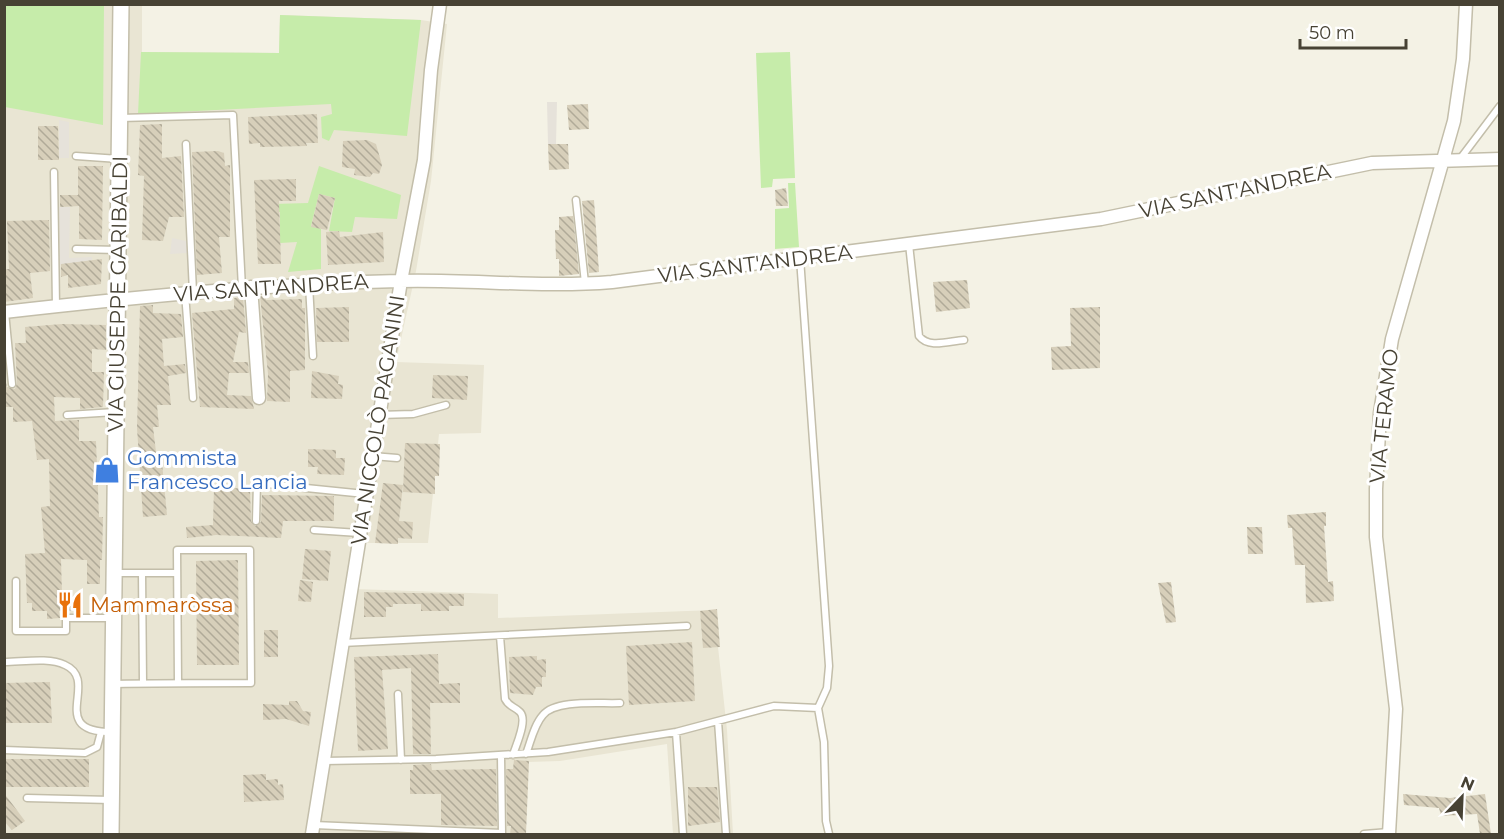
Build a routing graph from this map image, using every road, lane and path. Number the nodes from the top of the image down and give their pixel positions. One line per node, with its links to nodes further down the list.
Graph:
1 (121, 4): 5 (street, VIA GIUSEPPE GARIBALDI)
2 (440, 4): 18 (street, VIA NICCOLÒ PAGANINI)
3 (1466, 4): 10 (street, VIA TERAMO)
4 (1500, 106): 11 (lane)
5 (120, 118): 8 (street, VIA GIUSEPPE GARIBALDI); 21 (lane)
6 (186, 144): 22 (lane)
7 (76, 156): 8 (lane)
8 (119, 159): 16 (street, VIA GIUSEPPE GARIBALDI)
9 (1500, 159): 11 (street, VIA SANT'ANDREA)
10 (1444, 160): 11 (street, VIA SANT'ANDREA); 14 (street, VIA SANT'ANDREA); 68 (street, VIA TERAMO)
11 (1459, 160)
12 (54, 172): 24 (lane)
13 (576, 200): 19 (lane)
14 (909, 244): 17 (street, VIA SANT'ANDREA); 26 (lane)
15 (76, 249): 16 (lane)
16 (118, 250): 23 (street, VIA GIUSEPPE GARIBALDI)
17 (800, 258): 19 (street, VIA SANT'ANDREA); 55 (lane)
18 (401, 281): 19 (street, VIA SANT'ANDREA); 20 (street, VIA SANT'ANDREA); 34 (street, VIA NICCOLÒ PAGANINI)
19 (585, 284)
20 (309, 285): 21 (street, VIA SANT'ANDREA); 27 (lane)
21 (247, 287): 22 (street, VIA SANT'ANDREA); 30 (street)
22 (189, 293): 23 (street, VIA SANT'ANDREA); 29 (lane)
23 (117, 299): 24 (street, VIA SANT'ANDREA); 32 (street, VIA GIUSEPPE GARIBALDI)
24 (56, 306): 25 (street, VIA SANT'ANDREA)
25 (5, 312): 28 (lane)
26 (964, 339)
27 (313, 356)
28 (12, 384)
29 (193, 398)
30 (259, 398)
31 (446, 405): 34 (lane)
32 (116, 412): 33 (lane); 41 (street, VIA GIUSEPPE GARIBALDI)
33 (67, 415)
34 (378, 415): 35 (street, VIA NICCOLÒ PAGANINI)
35 (372, 456): 36 (lane); 37 (street, VIA NICCOLÒ PAGANINI)
36 (397, 458)
37 (365, 494): 38 (lane); 40 (street, VIA NICCOLÒ PAGANINI)
38 (256, 521)
39 (314, 530): 40 (lane)
40 (359, 533): 48 (street, VIA NICCOLÒ PAGANINI)
41 (114, 573): 42 (lane); 45 (street, VIA GIUSEPPE GARIBALDI)
42 (142, 573): 43 (lane); 50 (lane)
43 (177, 573): 51 (lane); 51 (lane)
44 (16, 581): 45 (lane)
45 (114, 618): 52 (street, VIA GIUSEPPE GARIBALDI)
46 (687, 627): 47 (lane)
47 (500, 636): 48 (lane); 61 (lane)
48 (341, 644): 64 (street, VIA NICCOLÒ PAGANINI)
49 (4, 662): 57 (lane)
50 (143, 683): 51 (lane); 52 (lane)
51 (178, 683)
52 (113, 684): 57 (street, VIA GIUSEPPE GARIBALDI)
53 (398, 694): 63 (lane)
54 (620, 703): 60 (lane)
55 (818, 708): 56 (lane); 72 (lane)
56 (718, 721): 58 (lane); 71 (lane)
57 (106, 732): 59 (lane); 66 (street, VIA GIUSEPPE GARIBALDI)
58 (676, 732): 60 (lane); 70 (lane)
59 (4, 750)
60 (526, 754): 61 (lane)
61 (513, 755): 62 (lane)
62 (501, 756): 63 (lane); 67 (lane)
63 (401, 760): 64 (lane)
64 (323, 761): 67 (street, VIA NICCOLÒ PAGANINI)
65 (27, 798): 66 (lane)
66 (112, 800): 69 (street, VIA GIUSEPPE GARIBALDI)
67 (313, 830)
68 (1390, 833): 73 (lane)
69 (111, 834)
70 (683, 834)
71 (726, 834)
72 (830, 834)
73 (1364, 834)

